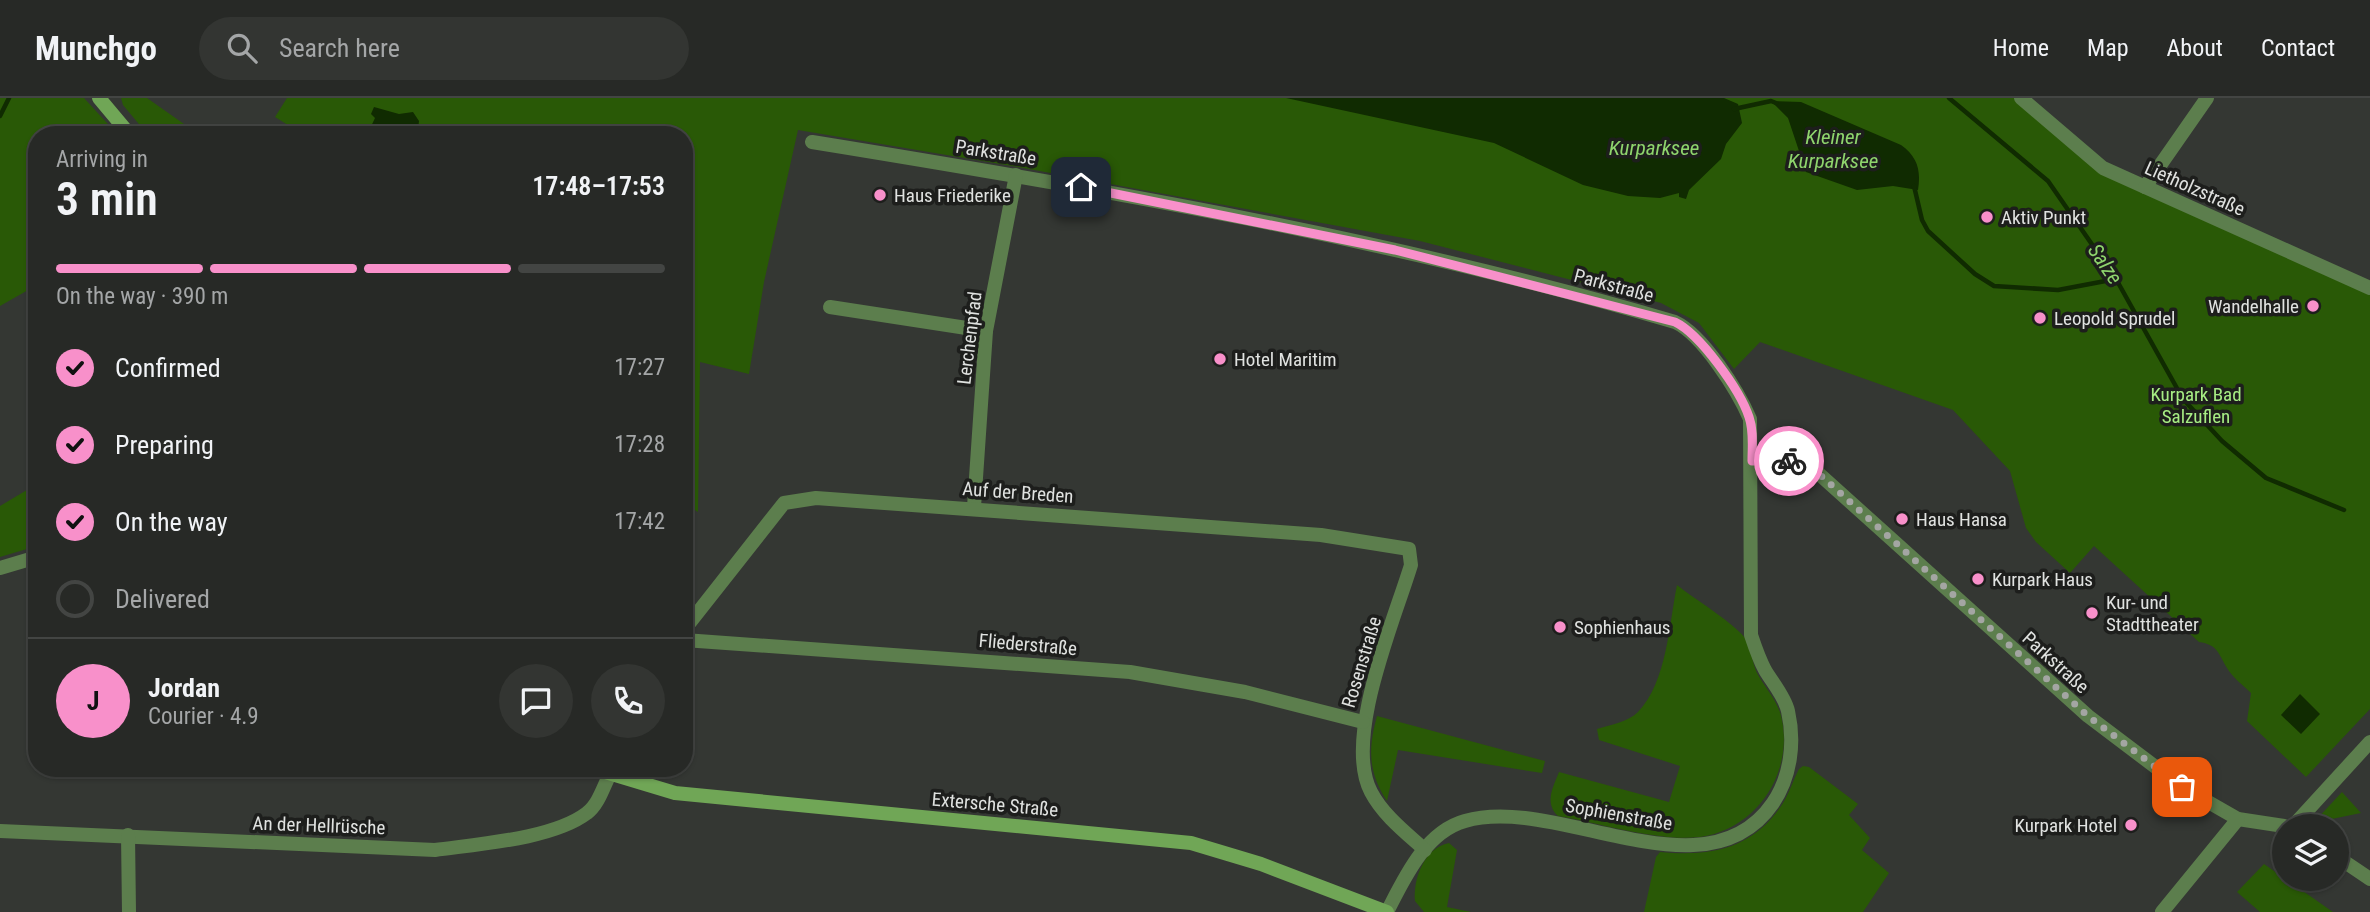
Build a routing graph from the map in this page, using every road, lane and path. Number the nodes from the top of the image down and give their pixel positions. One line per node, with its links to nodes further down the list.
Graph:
1 (99, 98): 4 (main road)
2 (2021, 98): 7 (street, Lietholzstraße)
3 (2207, 98): 7 (street)
4 (122, 126)
5 (812, 142): 6 (street, Parkstraße)
6 (1016, 175): 10 (street, Lerchenpfad); 11 (street, Parkstraße)
7 (2145, 187): 8 (street, Lietholzstraße)
8 (2370, 288)
9 (830, 307): 10 (street)
10 (986, 331): 12 (street, Lerchenpfad)
11 (1752, 461): 23 (street, Parkstraße); 27 (street, Sophienstraße)
12 (974, 508): 13 (street, Auf der Breden); 16 (street, Auf der Breden)
13 (1409, 549): 18 (street, Rosenstraße)
14 (28, 560): 15 (street)
15 (0, 568)
16 (693, 618)
17 (693, 641): 18 (street, Fliederstraße)
18 (1363, 722): 27 (street, Rosenstraße)
19 (2370, 742): 22 (street)
20 (608, 777): 26 (street, An der Hellrüsche)
21 (613, 777): 31 (main road, Extersche Straße)
22 (2304, 814)
23 (2238, 819): 24 (street, Parkstraße); 32 (street)
24 (2272, 824)
25 (0, 831): 26 (street, An der Hellrüsche)
26 (128, 835): 30 (street)
27 (1425, 850): 31 (street, Sophienstraße)
28 (2349, 865): 29 (street)
29 (2370, 879)
30 (129, 912)
31 (1387, 912)
32 (2162, 912)

